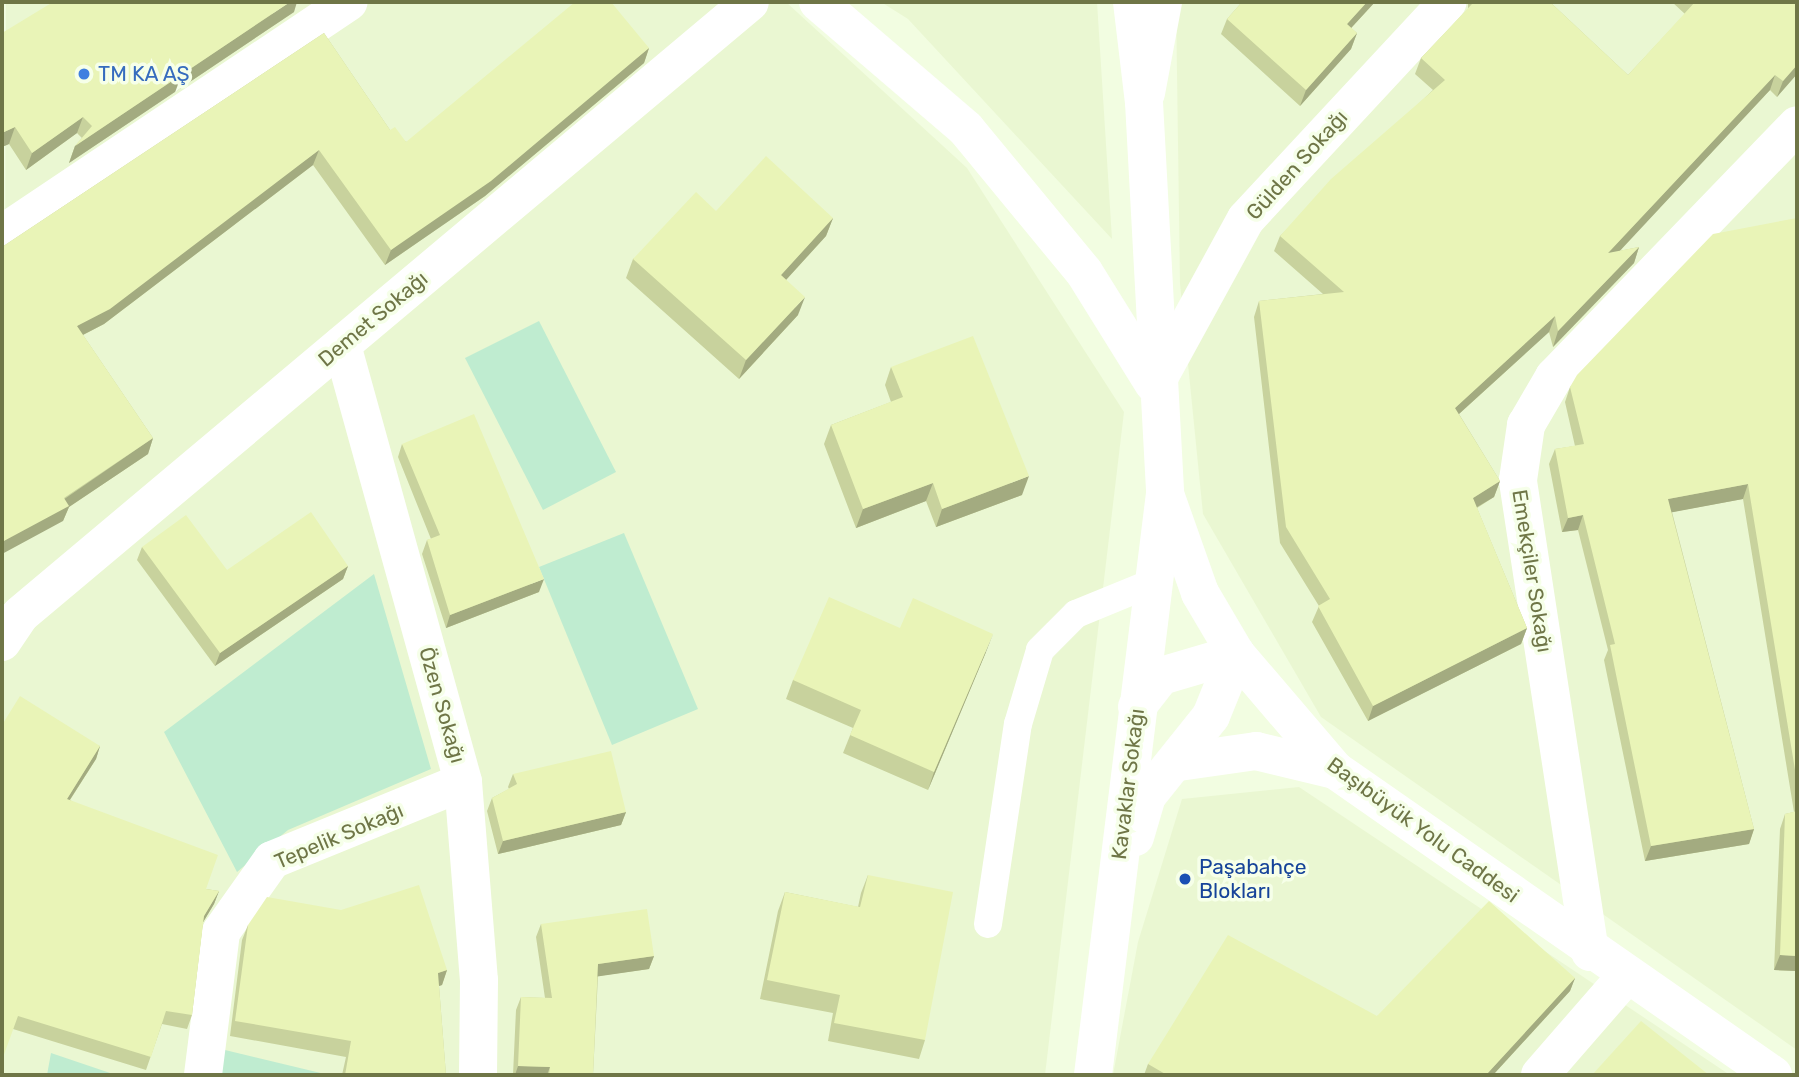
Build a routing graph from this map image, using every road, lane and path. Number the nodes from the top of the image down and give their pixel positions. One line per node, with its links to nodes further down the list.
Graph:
1 (348, 2): 9 (street)
2 (750, 2): 10 (street, Demet Sokağı)
3 (818, 2): 11 (street, Başıbüyük Yolu Caddesi)
4 (1132, 2): 7 (street)
5 (1163, 2): 7 (street)
6 (1448, 2): 11 (street, Gülden Sokağı)
7 (1144, 102): 11 (street)
8 (1797, 125): 22 (street, Emekçiler Sokağı)
9 (2, 234)
10 (342, 345): 14 (street, Demet Sokağı); 19 (street, Özen Sokağı)
11 (1155, 385): 12 (street, Başıbüyük Yolu Caddesi)
12 (1165, 494): 13 (street, Kavaklar Sokağı); 15 (street, Başıbüyük Yolu Caddesi)
13 (1154, 582): 16 (street, Kavaklar Sokağı); 21 (lane)
14 (2, 642)
15 (1236, 654): 16 (street); 17 (street); 18 (street, Başıbüyük Yolu Caddesi)
16 (1138, 707): 20 (street, Kavaklar Sokağı)
17 (1179, 762): 18 (street); 20 (street)
18 (1335, 770): 22 (street, Başıbüyük Yolu Caddesi)
19 (463, 782): 24 (street, Tepelik Sokağı); 25 (street, Özen Sokağı)
20 (1110, 923): 26 (street, Kavaklar Sokağı)
21 (988, 924)
22 (1590, 952): 23 (street, Başıbüyük Yolu Caddesi)
23 (1626, 976): 27 (street); 28 (street, Başıbüyük Yolu Caddesi)
24 (203, 1075)
25 (478, 1075)
26 (1093, 1075)
27 (1540, 1075)
28 (1773, 1075)

